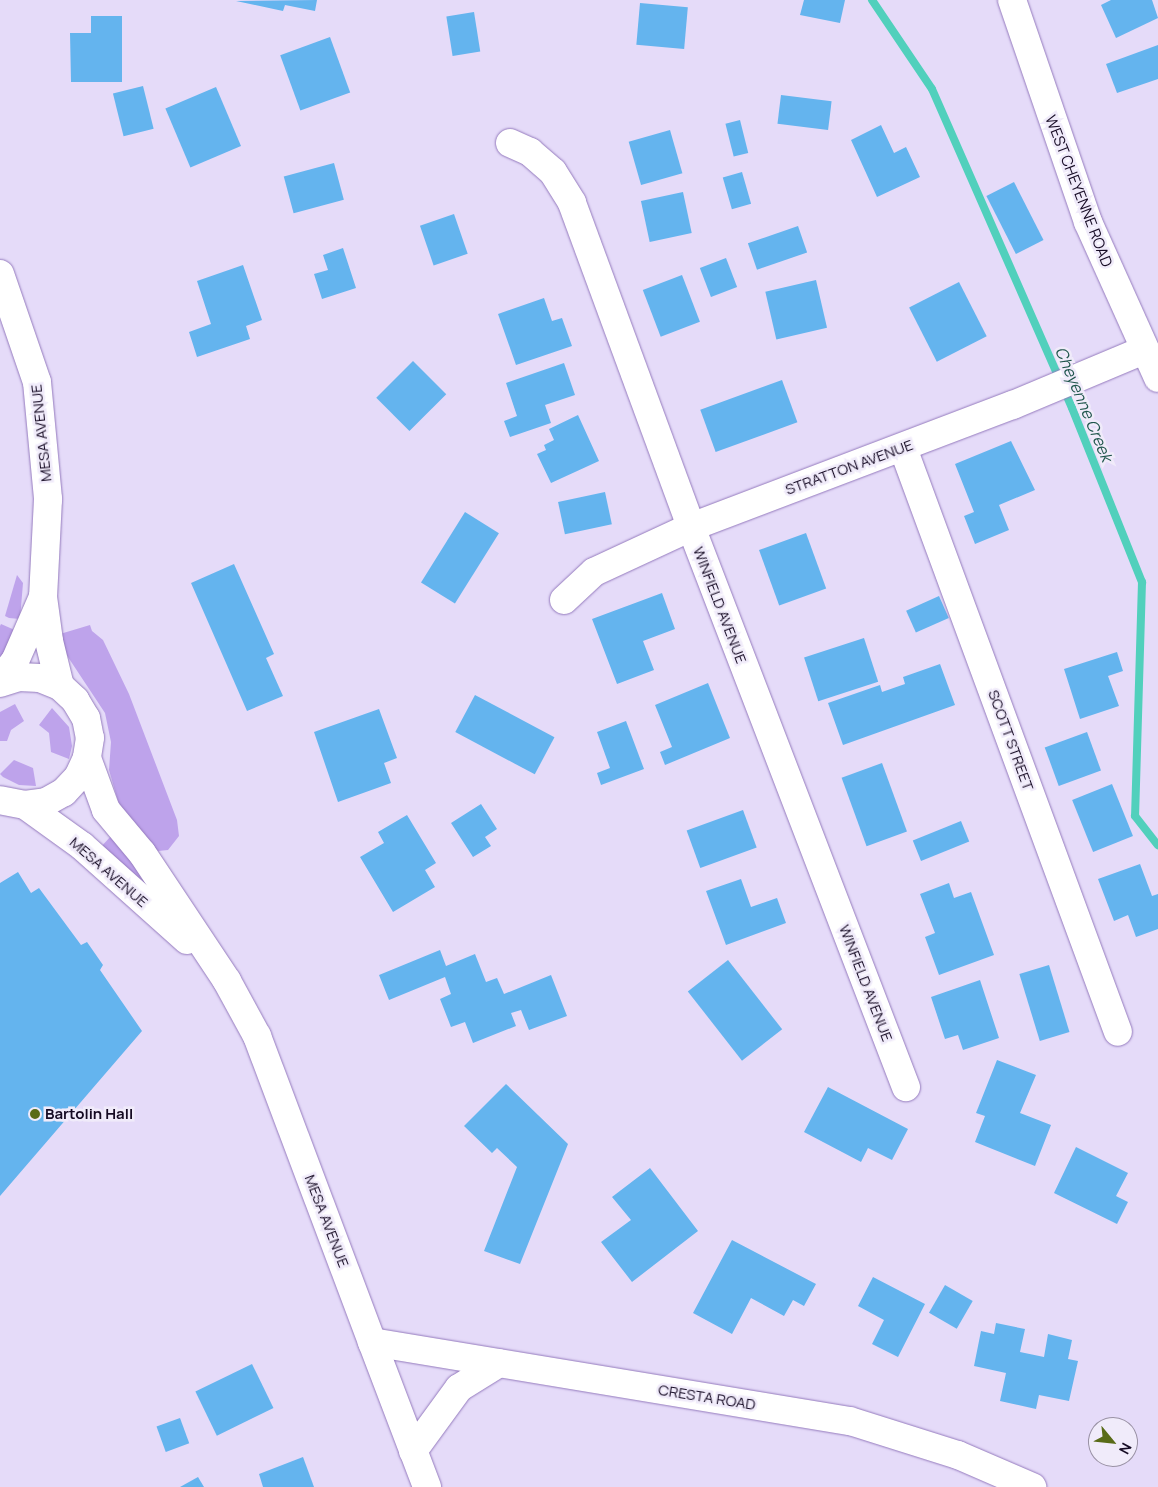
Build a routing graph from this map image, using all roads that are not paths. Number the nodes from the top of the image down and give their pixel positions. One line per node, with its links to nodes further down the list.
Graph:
1 (1012, 0): 4 (street, WEST CHEYENNE ROAD)
2 (510, 143): 7 (street, WINFIELD AVENUE)
3 (0, 274): 8 (street, MESA AVENUE)
4 (1144, 350): 5 (street, WEST CHEYENNE ROAD); 6 (street, STRATTON AVENUE)
5 (1158, 378)
6 (903, 448): 7 (street, STRATTON AVENUE); 15 (street, SCOTT STREET)
7 (690, 527): 9 (street, STRATTON AVENUE); 16 (street, WINFIELD AVENUE)
8 (43, 597): 10 (street, MESA AVENUE); 11 (street, MESA AVENUE)
9 (564, 600)
10 (0, 682): 11 (street)
11 (60, 686): 12 (street)
12 (87, 758): 13 (street); 14 (street, MESA AVENUE)
13 (12, 802): 14 (street, MESA AVENUE)
14 (212, 963): 17 (street, MESA AVENUE)
15 (1118, 1032)
16 (906, 1087)
17 (372, 1342): 18 (street, CRESTA ROAD); 19 (street, MESA AVENUE)
18 (499, 1363): 19 (street); 21 (street, CRESTA ROAD)
19 (414, 1451): 20 (street, MESA AVENUE)
20 (427, 1487)
21 (1032, 1487)

